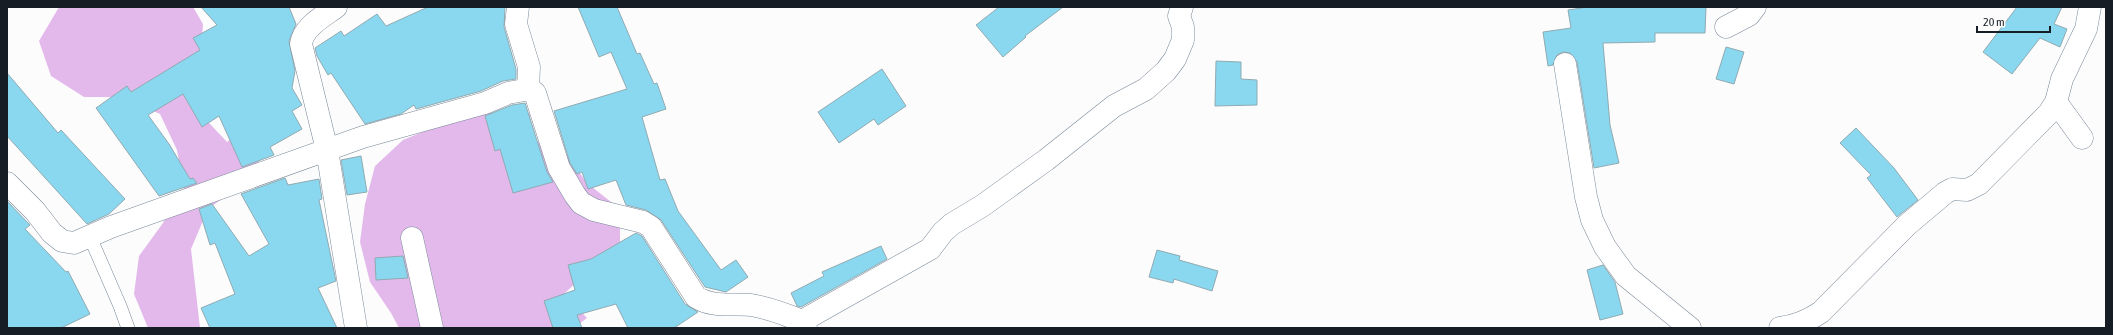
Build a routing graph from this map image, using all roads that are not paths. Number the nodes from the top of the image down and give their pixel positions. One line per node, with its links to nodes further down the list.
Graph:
1 (336, 7): 11 (street)
2 (518, 7): 8 (street)
3 (1182, 7): 15 (street)
4 (1755, 7): 6 (street)
5 (2090, 7): 9 (street)
6 (1726, 26)
7 (1565, 64): 19 (street)
8 (528, 89): 11 (street); 15 (street)
9 (2056, 102): 10 (street); 20 (street)
10 (2082, 138)
11 (327, 150): 13 (street); 17 (street)
12 (7, 183): 13 (street)
13 (90, 237): 16 (lane)
14 (412, 238): 18 (street)
15 (804, 325)
16 (128, 328)
17 (356, 328)
18 (432, 328)
19 (1690, 328)
20 (1780, 328)

